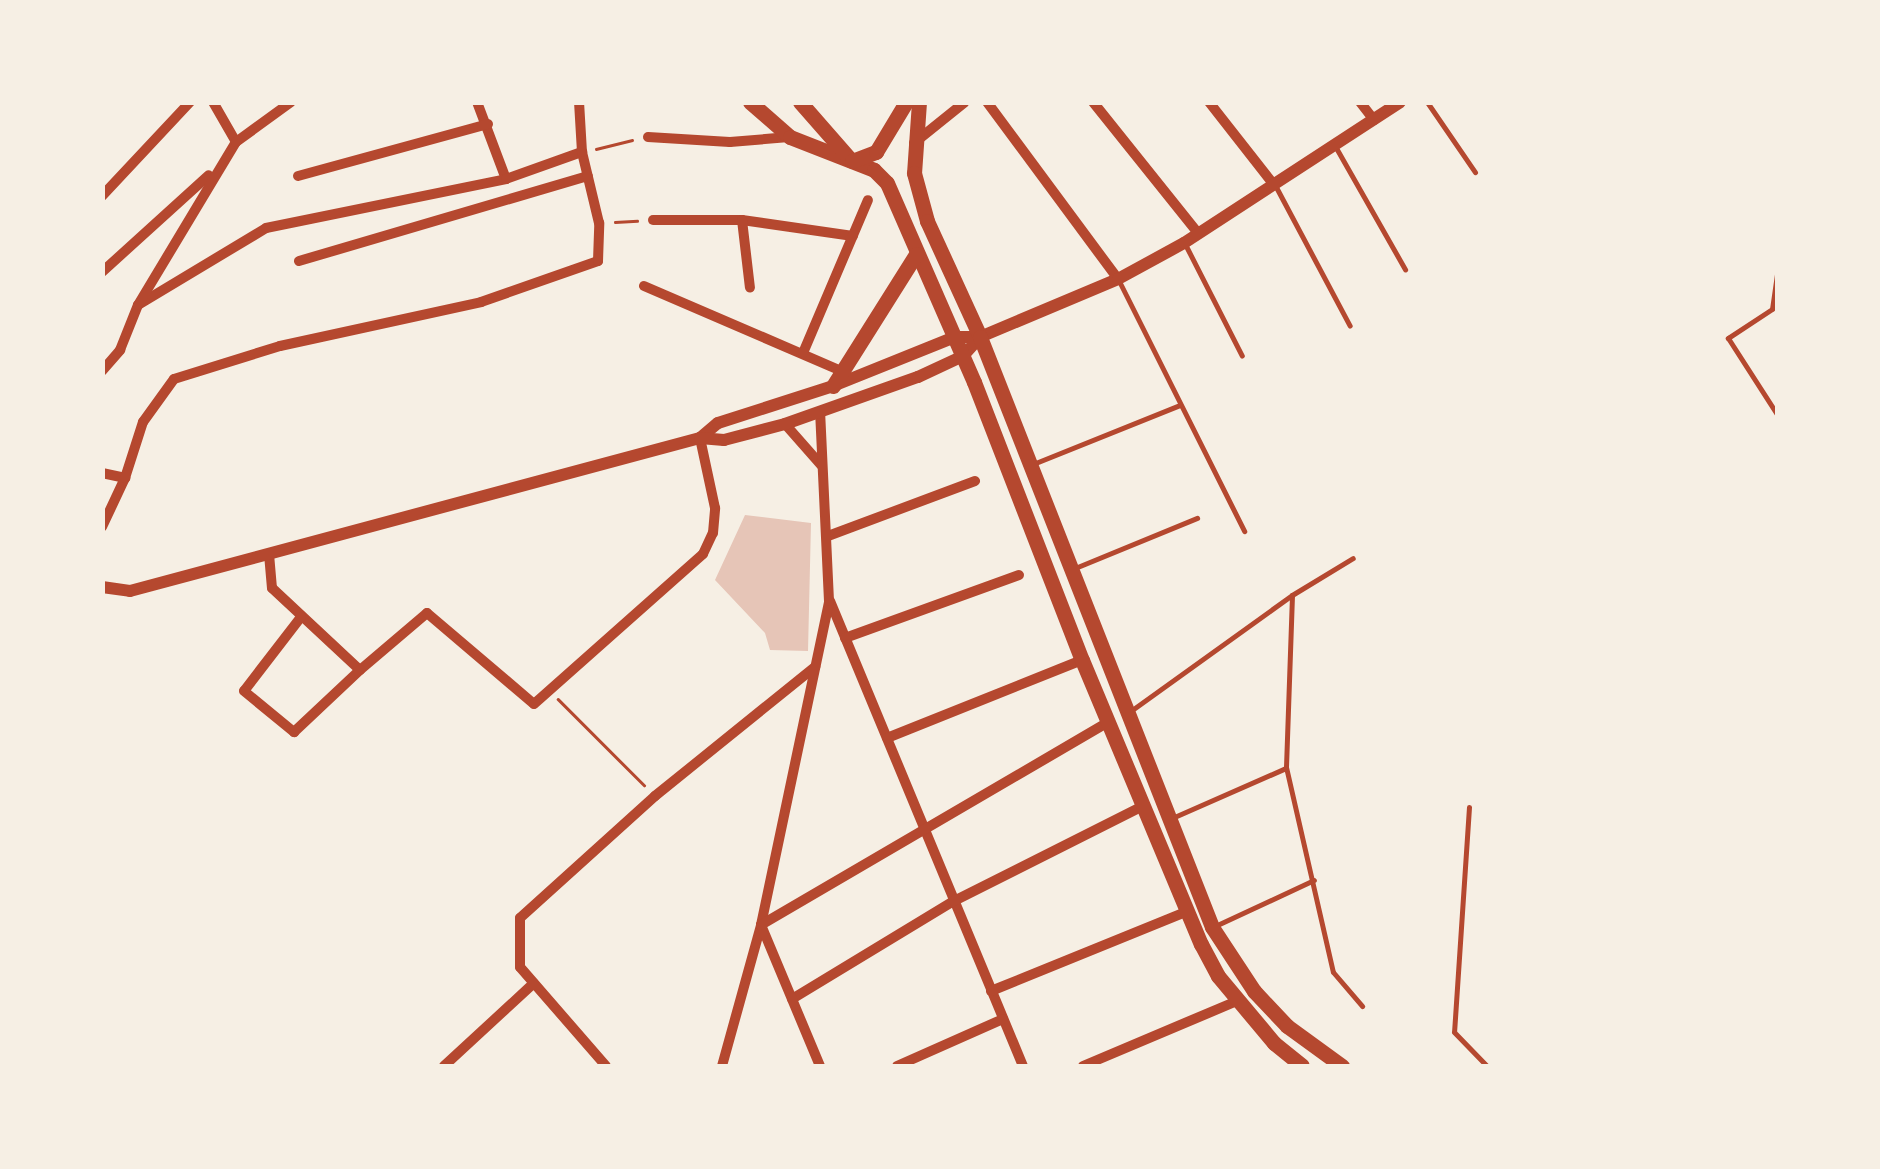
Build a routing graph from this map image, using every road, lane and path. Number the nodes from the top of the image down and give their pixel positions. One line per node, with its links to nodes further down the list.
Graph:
1 (190, 102): 32 (street)
2 (213, 102): 21 (street)
3 (291, 102): 21 (street)
4 (477, 102): 18 (street)
5 (579, 102): 24 (street)
6 (750, 102): 19 (main road)
7 (800, 102): 25 (main road)
8 (906, 102): 25 (main road)
9 (919, 102): 22 (main road)
10 (964, 102): 22 (street)
11 (987, 102): 45 (street)
12 (1093, 102): 37 (street)
13 (1209, 102): 31 (street)
14 (1360, 102): 17 (street)
15 (1400, 102): 17 (street)
16 (1426, 102): 27 (lane)
17 (1374, 120): 23 (street)
18 (488, 124): 28 (street); 30 (street)
19 (790, 136): 20 (street); 25 (main road)
20 (648, 137): 24 (path)
21 (236, 142): 26 (street)
22 (914, 144): 51 (main road)
23 (1335, 146): 31 (street); 43 (lane)
24 (582, 152): 29 (street); 30 (street)
25 (852, 160): 40 (main road)
26 (221, 164): 44 (street); 48 (street)
27 (1475, 172)
28 (298, 176)
29 (588, 176): 36 (street); 41 (street)
30 (506, 179): 48 (street)
31 (1274, 184): 37 (street); 49 (lane)
32 (102, 196)
33 (868, 200): 38 (street)
34 (654, 220): 35 (street); 36 (path)
35 (742, 220): 38 (street); 47 (street)
36 (599, 223): 66 (street)
37 (1198, 233): 39 (street)
38 (853, 236): 52 (street)
39 (1184, 243): 45 (street); 54 (lane)
40 (916, 254): 50 (main road); 56 (main road)
41 (299, 262)
42 (1778, 267): 60 (lane)
43 (1405, 269)
44 (102, 272)
45 (1118, 279): 51 (street); 58 (lane)
46 (644, 286): 52 (street)
47 (750, 288)
48 (138, 305): 55 (street)
49 (1350, 326)
50 (955, 337): 51 (street); 53 (main road); 57 (street)
51 (980, 337): 53 (street); 63 (main road)
52 (803, 353): 56 (street)
53 (963, 356): 59 (street); 81 (main road)
54 (1242, 356)
55 (102, 371)
56 (845, 373): 57 (main road)
57 (833, 386): 62 (street)
58 (1180, 405): 63 (lane); 70 (lane)
59 (820, 414): 61 (street); 64 (street)
60 (1778, 416)
61 (785, 424): 62 (street); 64 (street)
62 (700, 438): 72 (street); 84 (street)
63 (1030, 465): 74 (main road)
64 (822, 466): 71 (street)
65 (102, 473): 66 (street)
66 (125, 478): 69 (street)
67 (976, 481): 71 (street)
68 (1196, 518): 74 (lane)
69 (102, 527)
70 (1244, 532)
71 (828, 536): 78 (street)
72 (269, 554): 76 (street); 79 (street)
73 (1353, 558): 77 (lane)
74 (1072, 569): 85 (main road)
75 (1019, 575): 80 (street)
76 (102, 587)
77 (1292, 595): 85 (lane); 88 (lane)
78 (830, 600): 80 (street); 82 (street)
79 (301, 617): 83 (street); 83 (street)
80 (845, 638): 87 (street)
81 (1082, 660): 86 (main road); 87 (street)
82 (816, 666): 89 (street); 97 (street)
83 (360, 670): 84 (street)
84 (550, 691): 89 (path)
85 (1129, 712): 86 (main road); 92 (main road)
86 (1108, 722): 90 (main road); 93 (street)
87 (886, 738): 93 (street)
88 (1286, 767): 92 (lane); 94 (lane)
89 (655, 796): 99 (street)
90 (1144, 806): 95 (street); 96 (main road)
91 (1468, 807): 114 (lane)
92 (1170, 820): 98 (main road)
93 (924, 830): 95 (street); 97 (street)
94 (1314, 880): 98 (lane); 103 (lane)
95 (954, 900): 100 (street); 101 (street)
96 (1188, 911): 100 (street); 102 (main road)
97 (762, 925): 101 (street); 107 (street)
98 (1212, 927): 113 (main road)
99 (534, 983): 105 (street); 106 (street)
100 (991, 991): 104 (street)
101 (792, 999): 108 (street)
102 (1239, 1000): 111 (street); 112 (main road)
103 (1362, 1006)
104 (1003, 1018): 109 (street); 110 (street)
105 (444, 1066)
106 (606, 1066)
107 (722, 1066)
108 (820, 1066)
109 (897, 1066)
110 (1023, 1066)
111 (1083, 1066)
112 (1302, 1066)
113 (1342, 1066)
114 (1487, 1066)

